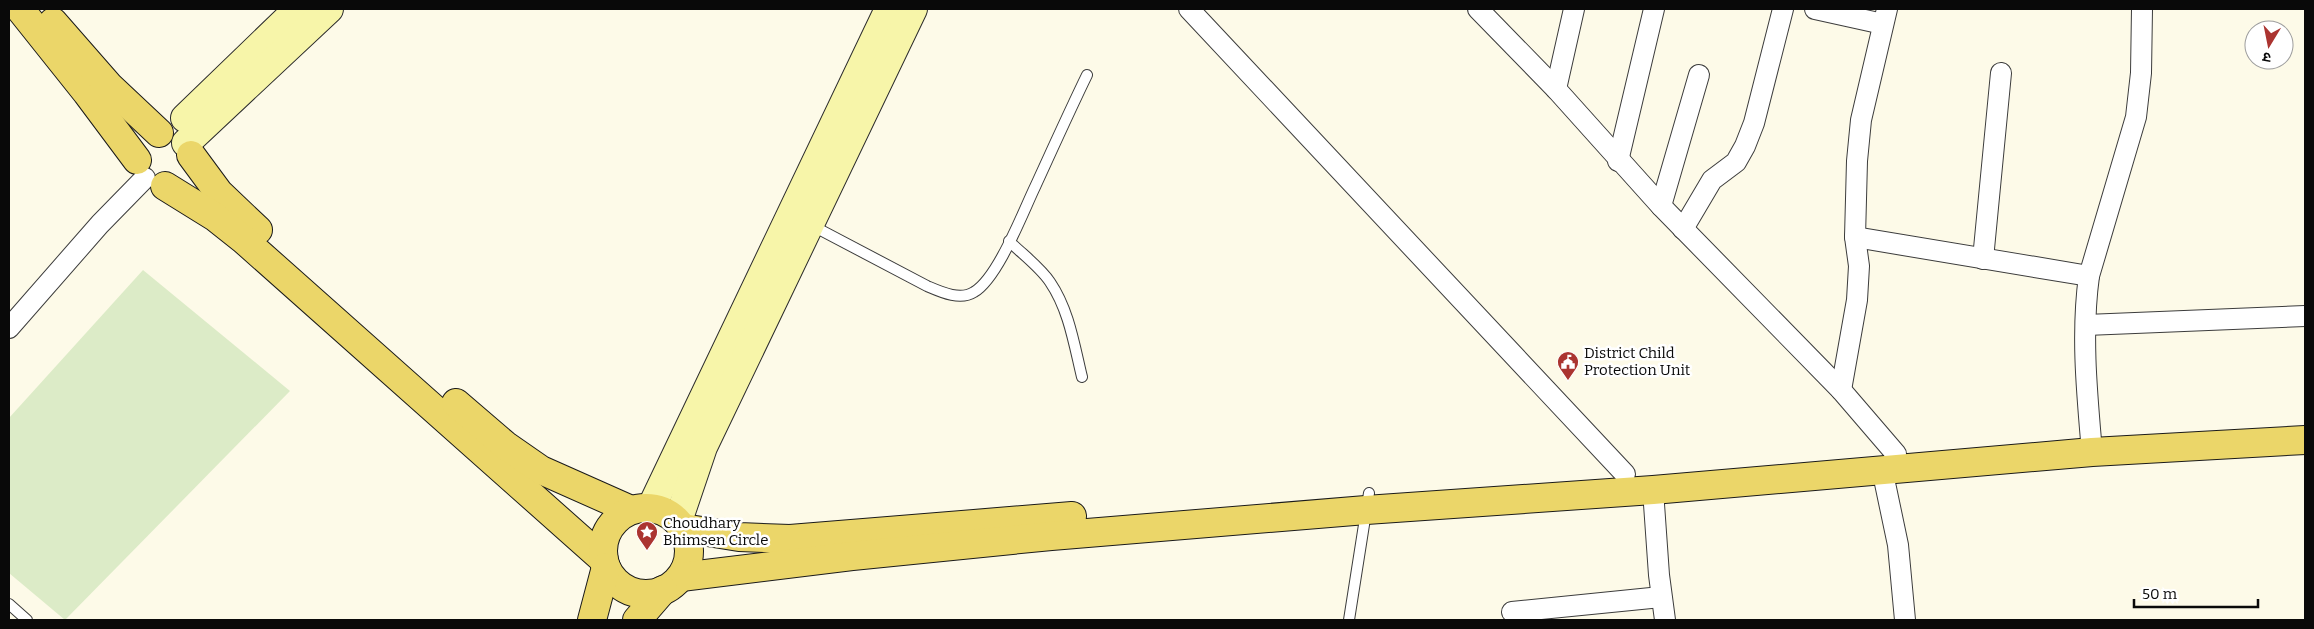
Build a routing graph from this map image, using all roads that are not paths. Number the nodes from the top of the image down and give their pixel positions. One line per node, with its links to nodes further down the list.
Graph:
1 (20, 9): 21 (main road)
2 (43, 9): 19 (main road)
3 (298, 9): 19 (street)
4 (329, 9): 19 (street)
5 (889, 9): 41 (street)
6 (913, 9): 23 (street)
7 (1189, 9): 38 (street)
8 (1478, 9): 18 (street)
9 (1574, 9): 18 (street)
10 (1654, 9): 20 (street)
11 (1783, 9): 24 (street)
12 (1815, 9): 14 (street)
13 (2142, 9): 28 (street)
14 (1885, 16): 25 (street)
15 (2001, 73): 27 (street)
16 (1699, 75): 22 (street)
17 (1087, 76): 26 (lane)
18 (1556, 89): 20 (street)
19 (176, 141): 21 (main road); 21 (main road); 41 (main road)
20 (1618, 161): 22 (street)
21 (149, 175): 31 (street); 43 (main road)
22 (1660, 206): 24 (street)
23 (809, 224): 26 (lane); 42 (street)
24 (1683, 230): 33 (street)
25 (1855, 237): 27 (street); 33 (street)
26 (1009, 241): 32 (lane)
27 (1983, 260): 28 (street)
28 (2089, 276): 30 (street)
29 (2305, 316): 30 (street)
30 (2086, 325): 36 (street)
31 (9, 328)
32 (1082, 377)
33 (1841, 390): 37 (street)
34 (2305, 421): 36 (main road)
35 (2305, 440): 36 (main road)
36 (2092, 445): 37 (main road)
37 (1889, 461): 38 (main road); 39 (main road); 54 (street)
38 (1625, 474): 40 (main road)
39 (1653, 490): 40 (main road); 45 (street)
40 (1368, 501): 42 (main road); 44 (main road); 52 (lane)
41 (641, 509): 42 (main road); 43 (main road)
42 (680, 524): 44 (main road)
43 (605, 564): 44 (main road); 50 (main road)
44 (672, 584): 51 (main road)
45 (1661, 597): 48 (street); 53 (street)
46 (9, 604): 49 (lane)
47 (1512, 612): 48 (street)
48 (1558, 614)
49 (27, 620)
50 (592, 620)
51 (637, 620)
52 (1349, 620)
53 (1665, 620)
54 (1905, 620)

